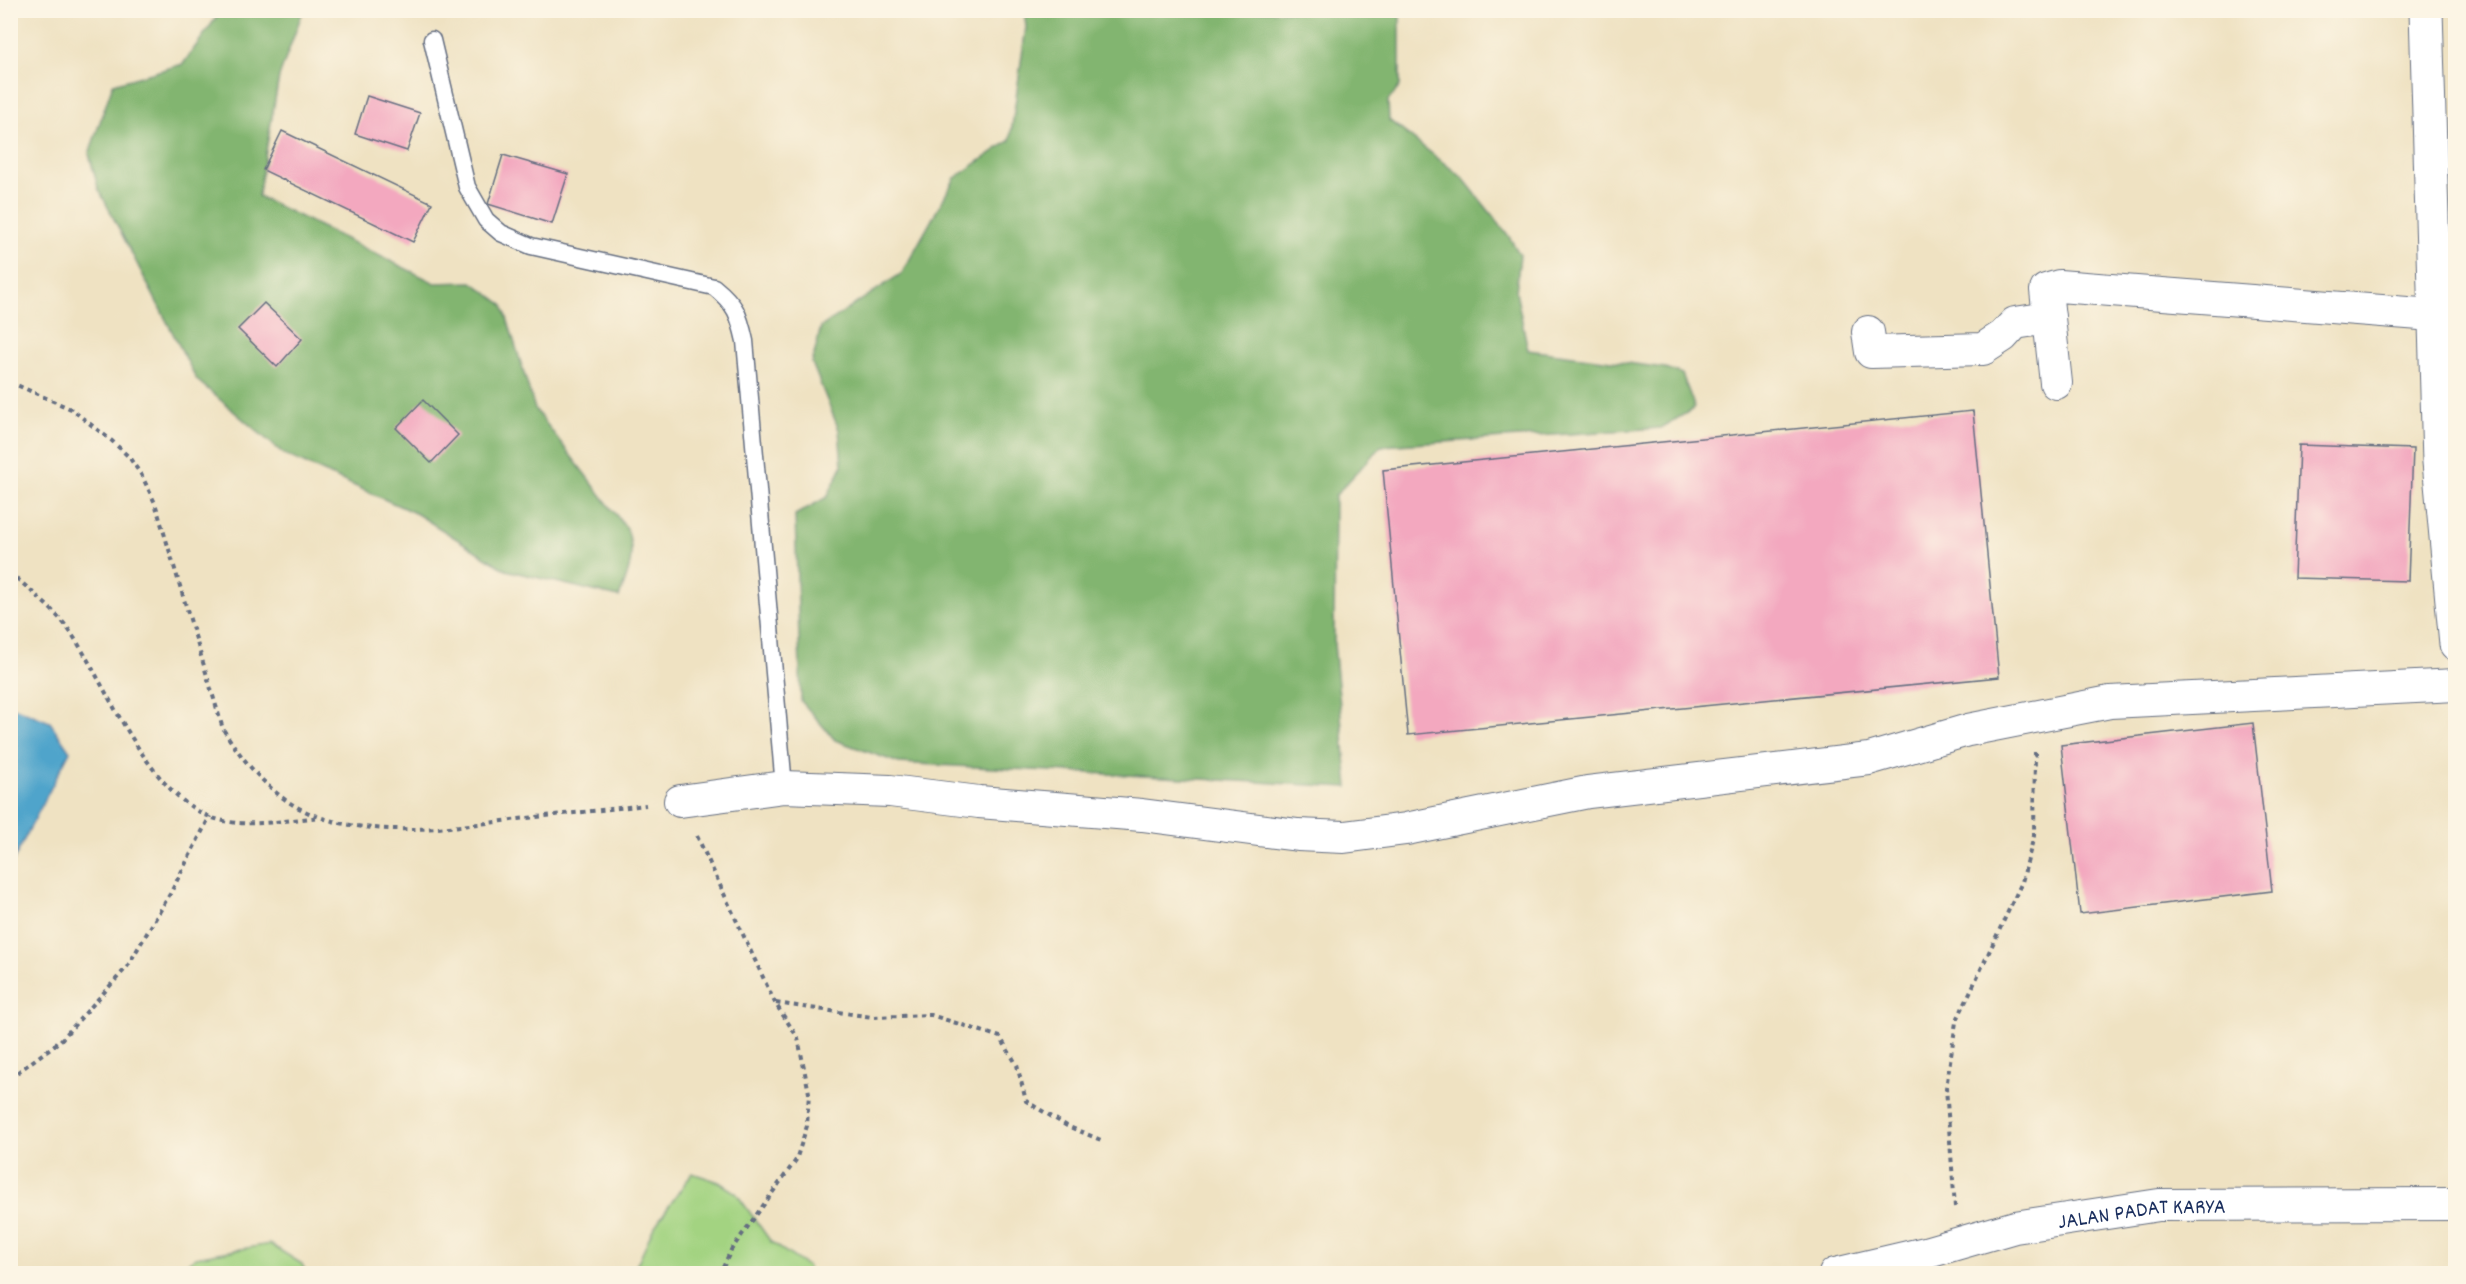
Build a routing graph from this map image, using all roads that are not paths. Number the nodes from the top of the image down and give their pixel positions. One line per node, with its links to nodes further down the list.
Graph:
1 (2426, 10): 3 (highway)
2 (432, 40): 10 (lane)
3 (2433, 315): 4 (street); 7 (highway)
4 (2049, 318): 5 (street); 6 (street)
5 (1868, 332)
6 (2056, 383)
7 (2446, 386): 8 (highway)
8 (2456, 644)
9 (2456, 685): 10 (street)
10 (784, 787): 11 (street)
11 (680, 801)
12 (2456, 1204): 13 (street, JALAN PADAT KARYA)
13 (1834, 1274)

